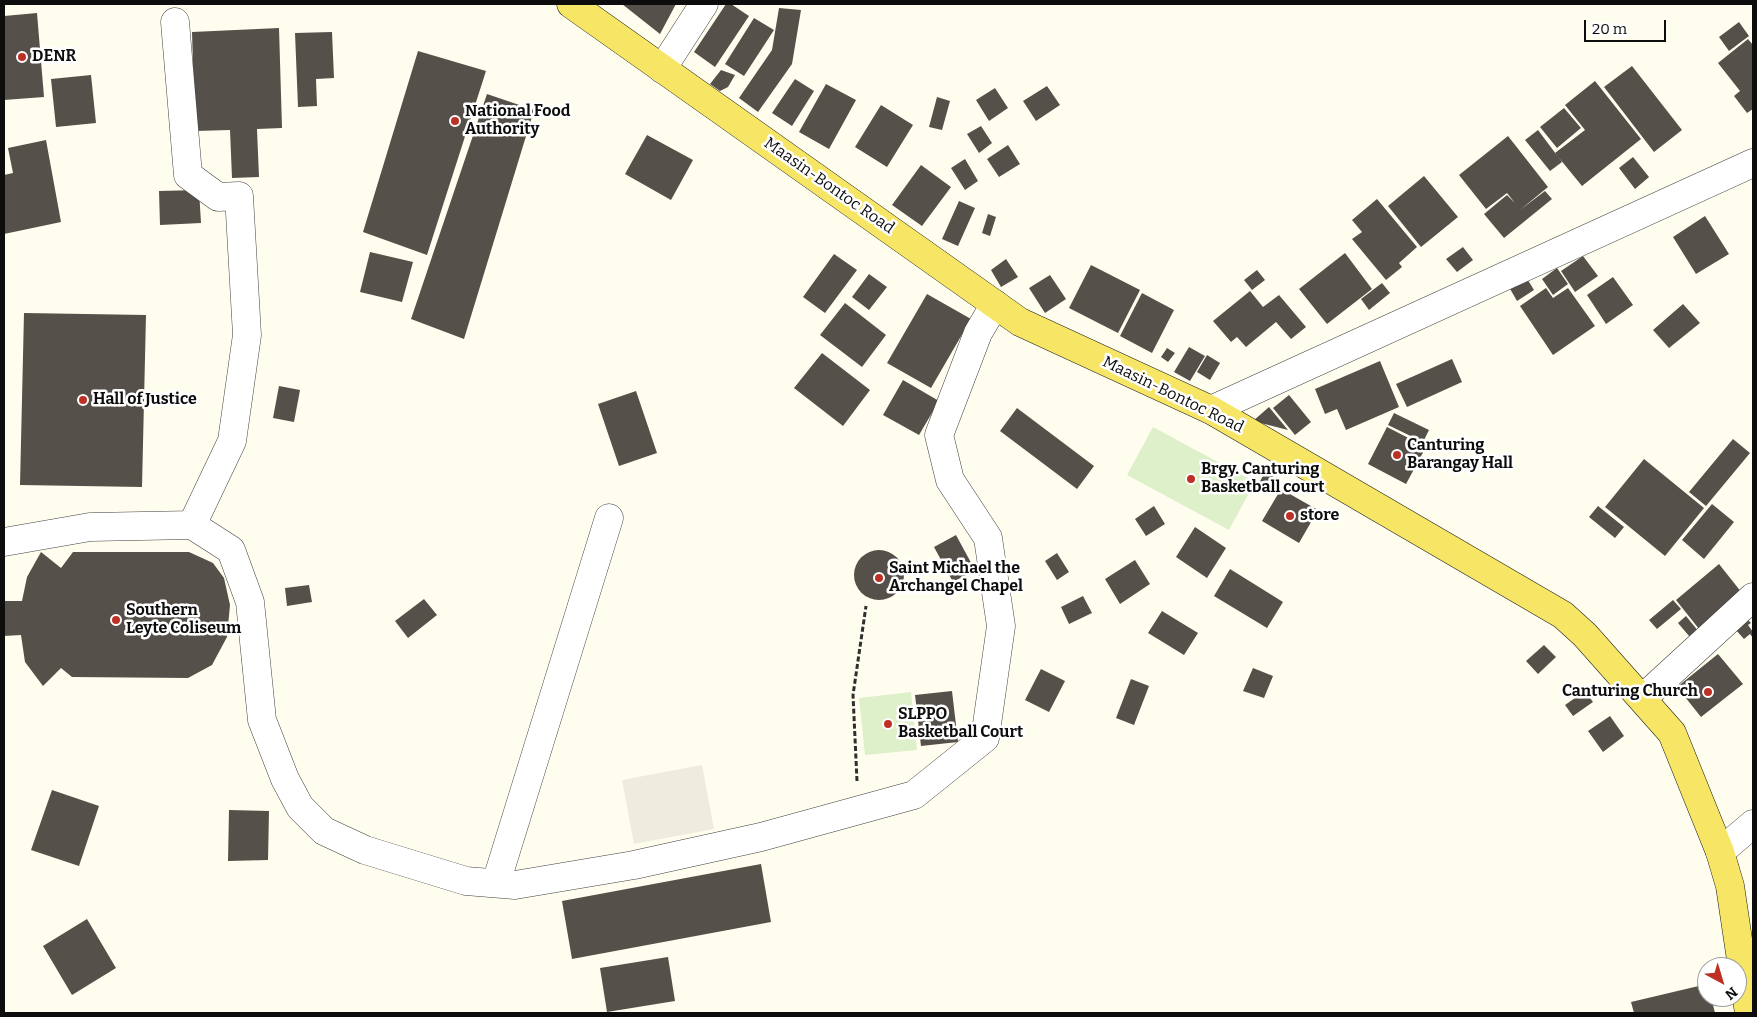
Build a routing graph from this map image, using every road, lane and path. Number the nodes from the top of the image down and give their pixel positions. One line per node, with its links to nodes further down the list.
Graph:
1 (571, 4): 4 (main road, Maasin-Bontoc Road)
2 (704, 4): 4 (street)
3 (175, 22): 9 (street)
4 (662, 68): 6 (main road, Maasin-Bontoc Road)
5 (1753, 162): 7 (street)
6 (995, 304): 7 (main road, Maasin-Bontoc Road); 14 (street)
7 (1211, 410): 13 (main road, Maasin-Bontoc Road)
8 (609, 518): 17 (street)
9 (192, 525): 10 (street); 17 (street)
10 (4, 542)
11 (1753, 597): 13 (street)
12 (866, 606): 14 (path)
13 (1643, 698): 16 (main road, Maasin-Bontoc Road)
14 (861, 810): 17 (street)
15 (1753, 824): 16 (street)
16 (1720, 852): 18 (main road, Maasin-Bontoc Road)
17 (496, 884)
18 (1749, 1013)

